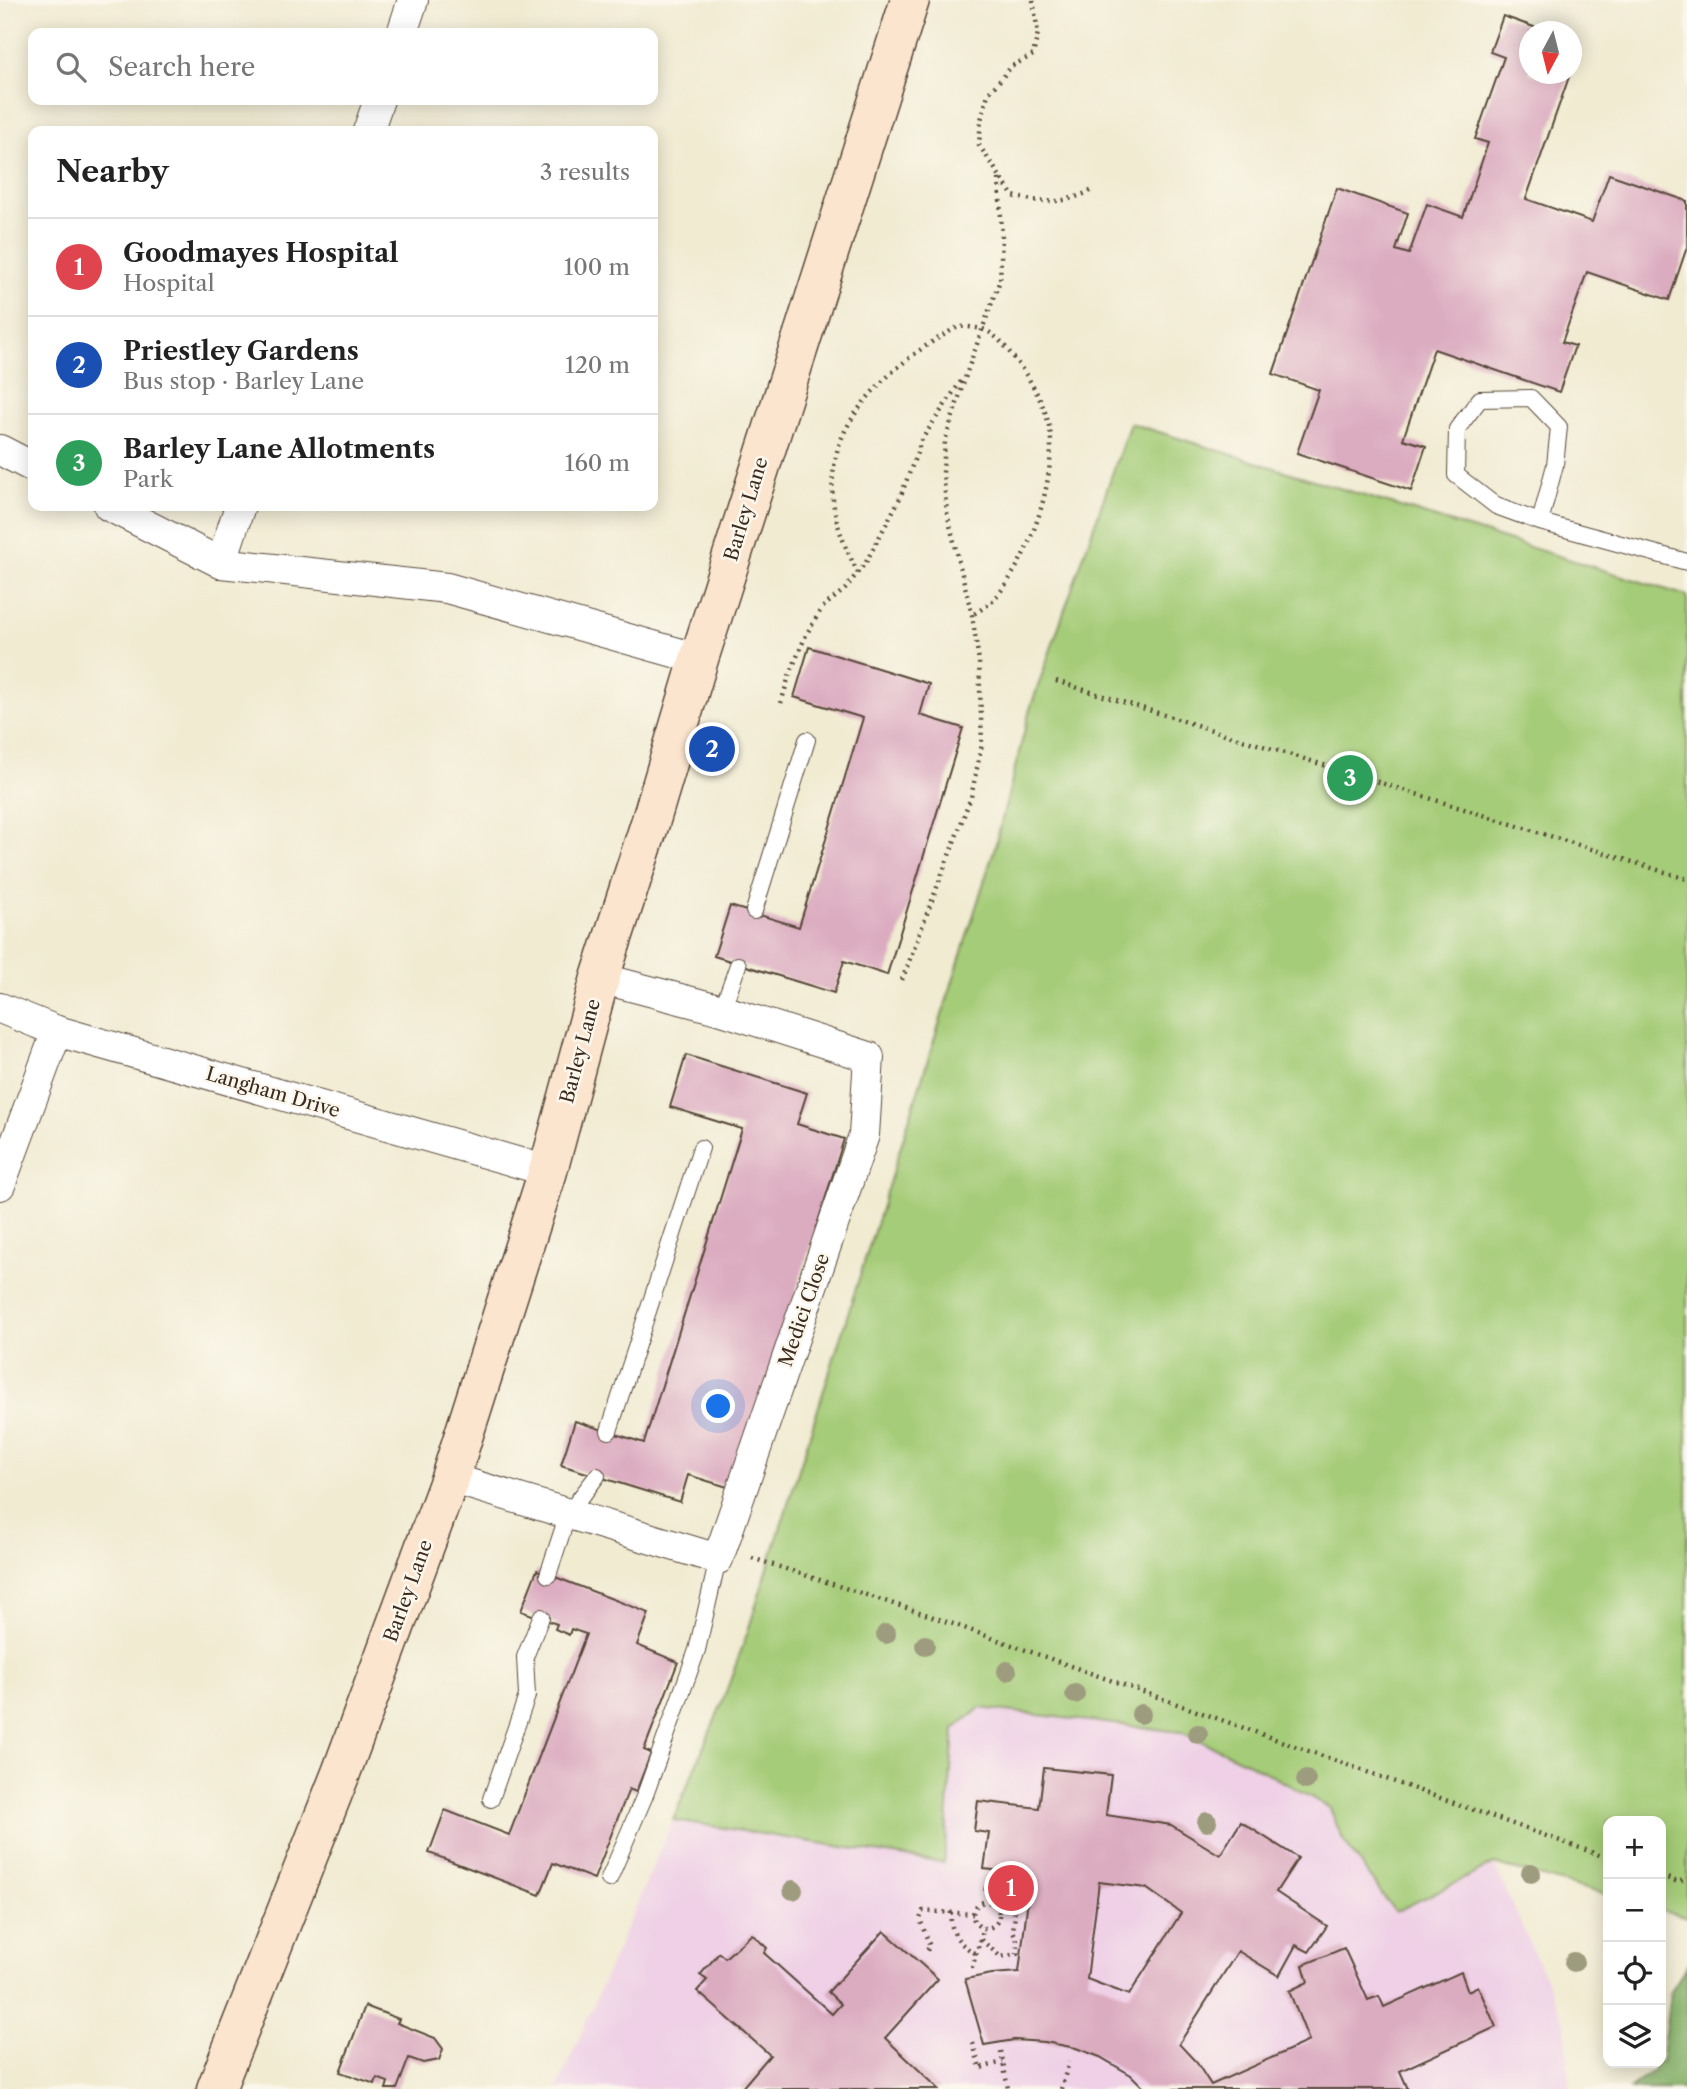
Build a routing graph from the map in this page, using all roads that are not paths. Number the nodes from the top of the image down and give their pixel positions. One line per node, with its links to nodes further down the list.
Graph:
1 (413, 0): 3 (street)
2 (910, 0): 13 (main road, Barley Lane)
3 (404, 28)
4 (377, 105): 5 (street)
5 (370, 126)
6 (0, 450): 7 (street)
7 (28, 464)
8 (119, 511): 12 (street)
9 (238, 511): 12 (street)
10 (1540, 522): 10 (lane); 11 (lane)
11 (1687, 562)
12 (220, 563): 13 (street)
13 (699, 659): 17 (main road, Barley Lane)
14 (807, 740): 15 (lane)
15 (754, 911)
16 (738, 965): 19 (lane)
17 (600, 978): 19 (street, Medici Close); 22 (main road, Barley Lane)
18 (0, 1008): 20 (street, Langham Drive)
19 (722, 1010): 28 (street, Medici Close)
20 (57, 1031): 22 (street, Langham Drive); 23 (street)
21 (701, 1148): 24 (lane)
22 (548, 1171): 26 (main road, Barley Lane)
23 (0, 1185)
24 (609, 1431)
25 (597, 1476): 27 (lane)
26 (450, 1478): 27 (street); 33 (main road, Barley Lane)
27 (568, 1514): 28 (street); 29 (lane)
28 (720, 1554): 32 (lane)
29 (548, 1575)
30 (541, 1617): 31 (lane)
31 (491, 1799)
32 (609, 1879)
33 (216, 2089)

